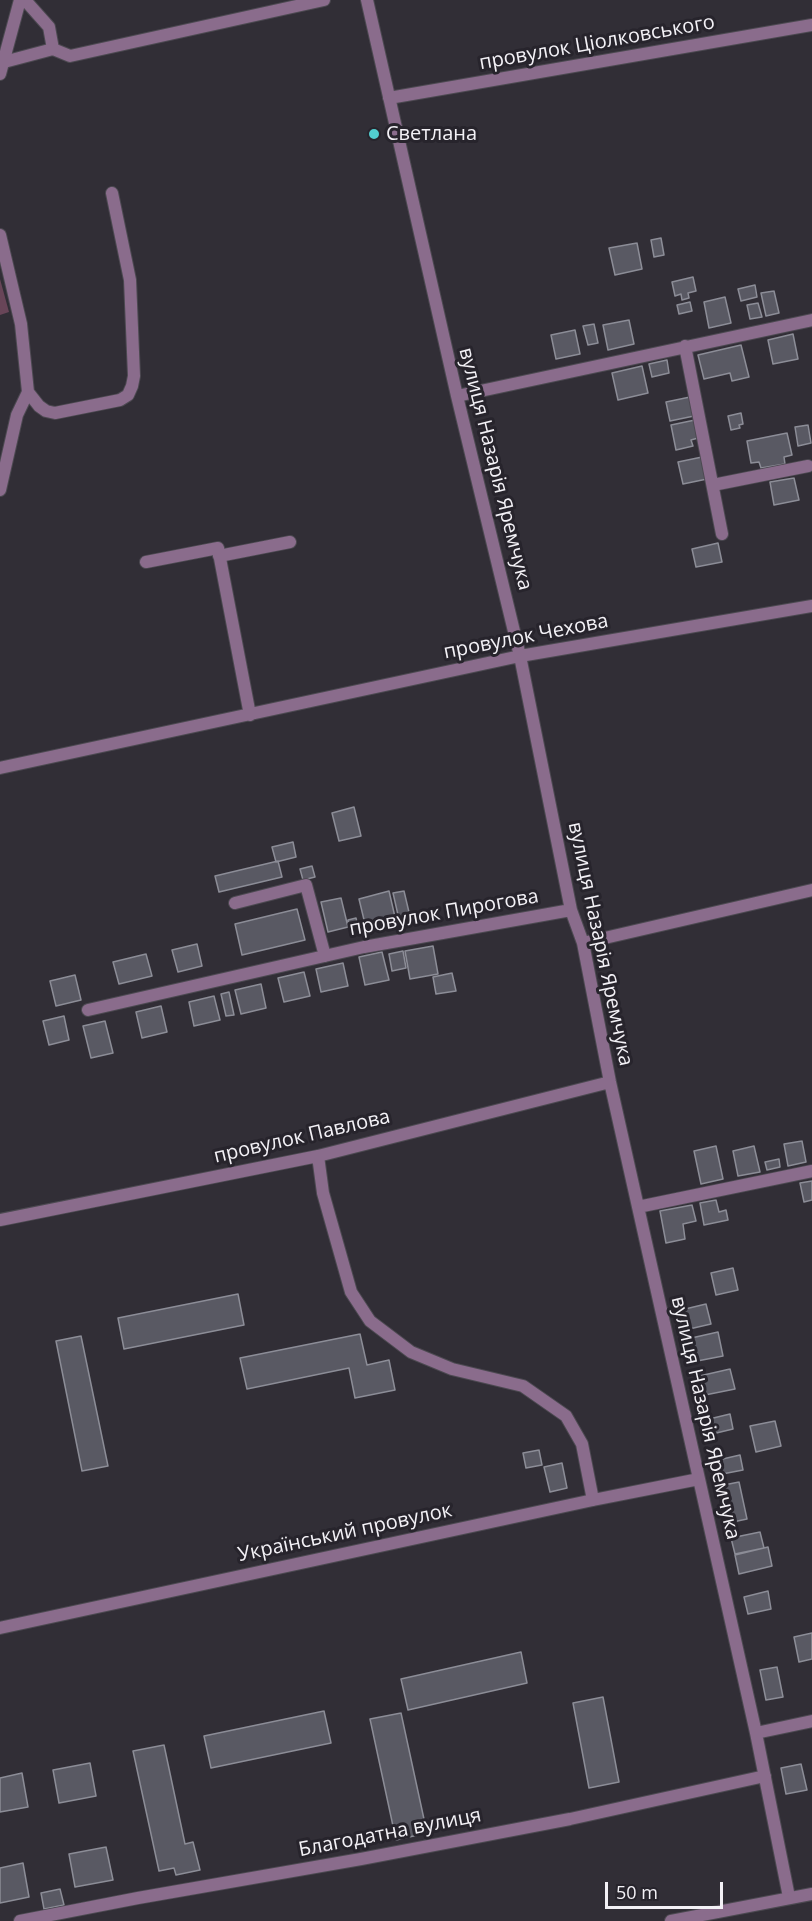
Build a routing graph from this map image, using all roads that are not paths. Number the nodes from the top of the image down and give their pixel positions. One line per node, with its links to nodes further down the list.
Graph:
1 (20, 0): 7 (street)
2 (25, 0): 6 (street)
3 (324, 0): 6 (street)
4 (367, 0): 8 (street, вулиця Назарія Яремчука)
5 (812, 25): 8 (street, провулок Ціолковського)
6 (54, 49): 7 (street)
7 (2, 68)
8 (389, 98): 14 (street, вулиця Назарія Яремчука)
9 (112, 193): 13 (street)
10 (0, 236): 13 (street)
11 (812, 320): 12 (street)
12 (685, 346): 14 (street); 16 (street)
13 (28, 392): 17 (street)
14 (457, 396): 23 (street, вулиця Назарія Яремчука)
15 (807, 466): 16 (street)
16 (713, 485): 18 (street)
17 (0, 490)
18 (723, 534)
19 (290, 542): 20 (street)
20 (219, 556): 21 (street); 24 (street)
21 (146, 562)
22 (812, 606): 23 (street, провулок Чехова)
23 (520, 656): 24 (street, провулок Чехова); 28 (street, вулиця Назарія Яремчука)
24 (250, 715): 25 (street, провулок Чехова)
25 (0, 768)
26 (812, 890): 29 (street)
27 (235, 903): 30 (street)
28 (571, 910): 29 (street, вулиця Назарія Яремчука); 30 (street, провулок Пирогова)
29 (583, 943): 32 (street, вулиця Назарія Яремчука)
30 (325, 956): 31 (street, провулок Пирогова)
31 (88, 1010)
32 (610, 1082): 33 (street, провулок Павлова); 35 (street, вулиця Назарія Яремчука)
33 (318, 1156): 36 (street, провулок Павлова); 38 (street)
34 (812, 1171): 35 (street)
35 (638, 1207): 37 (street, вулиця Назарія Яремчука)
36 (0, 1221)
37 (699, 1479): 38 (street, Український провулок); 41 (street, вулиця Назарія Яремчука)
38 (593, 1500): 39 (street, Український провулок)
39 (0, 1628)
40 (812, 1721): 41 (street)
41 (756, 1732): 42 (street, вулиця Назарія Яремчука)
42 (765, 1776): 44 (street, вулиця Назарія Яремчука); 45 (street, Благодатна вулиця)
43 (812, 1894): 44 (street)
44 (789, 1897): 46 (street)
45 (20, 1921)
46 (671, 1921)

